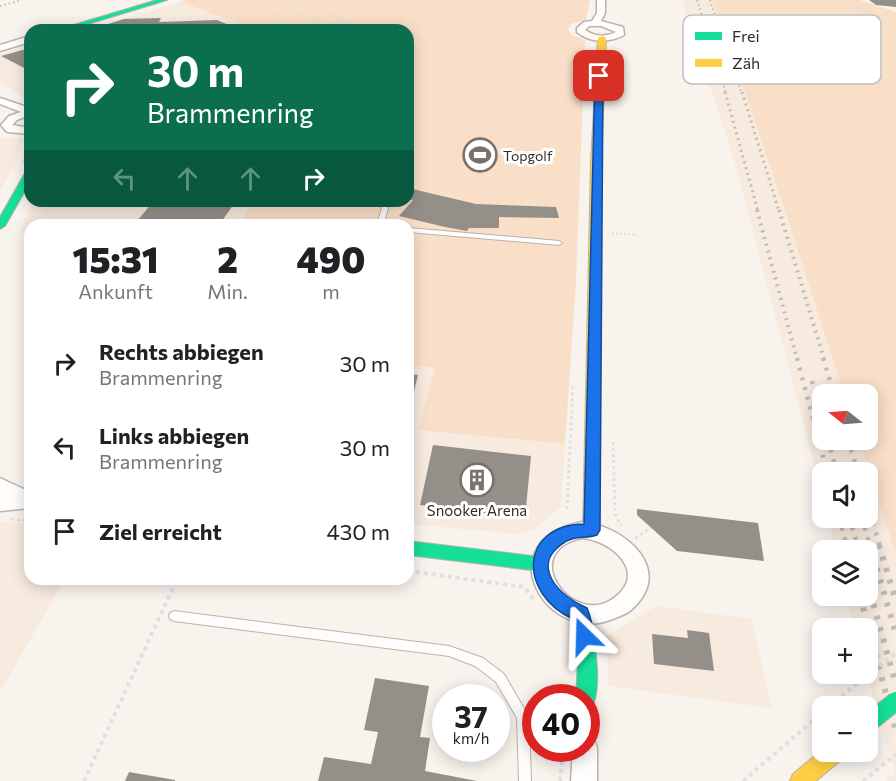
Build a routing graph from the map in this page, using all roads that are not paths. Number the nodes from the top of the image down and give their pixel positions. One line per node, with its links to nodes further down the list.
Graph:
1 (164, 0): 5 (street)
2 (601, 0): 3 (street)
3 (601, 13): 4 (street); 6 (street)
4 (596, 23): 6 (street); 7 (street)
5 (81, 24)
6 (606, 24): 7 (street)
7 (602, 38): 26 (street)
8 (24, 41): 9 (street)
9 (0, 48)
10 (0, 101): 12 (street); 15 (street)
11 (0, 107): 14 (street)
12 (24, 110)
13 (24, 114): 15 (street)
14 (0, 115)
15 (16, 116): 16 (street)
16 (3, 129): 17 (street)
17 (24, 131)
18 (24, 184): 19 (street)
19 (0, 226)
20 (414, 231): 21 (lane)
21 (559, 243)
22 (0, 485): 23 (street)
23 (24, 499)
24 (24, 501): 25 (street)
25 (4, 511)
26 (591, 530): 28 (street); 29 (street)
27 (414, 549): 28 (street)
28 (540, 564): 29 (street)
29 (581, 614): 31 (street)
30 (174, 616): 36 (lane)
31 (586, 684)
32 (896, 701): 33 (street, bridge)
33 (878, 715)
34 (585, 762): 37 (street)
35 (823, 762): 38 (street)
36 (525, 781)
37 (584, 781)
38 (800, 781)

